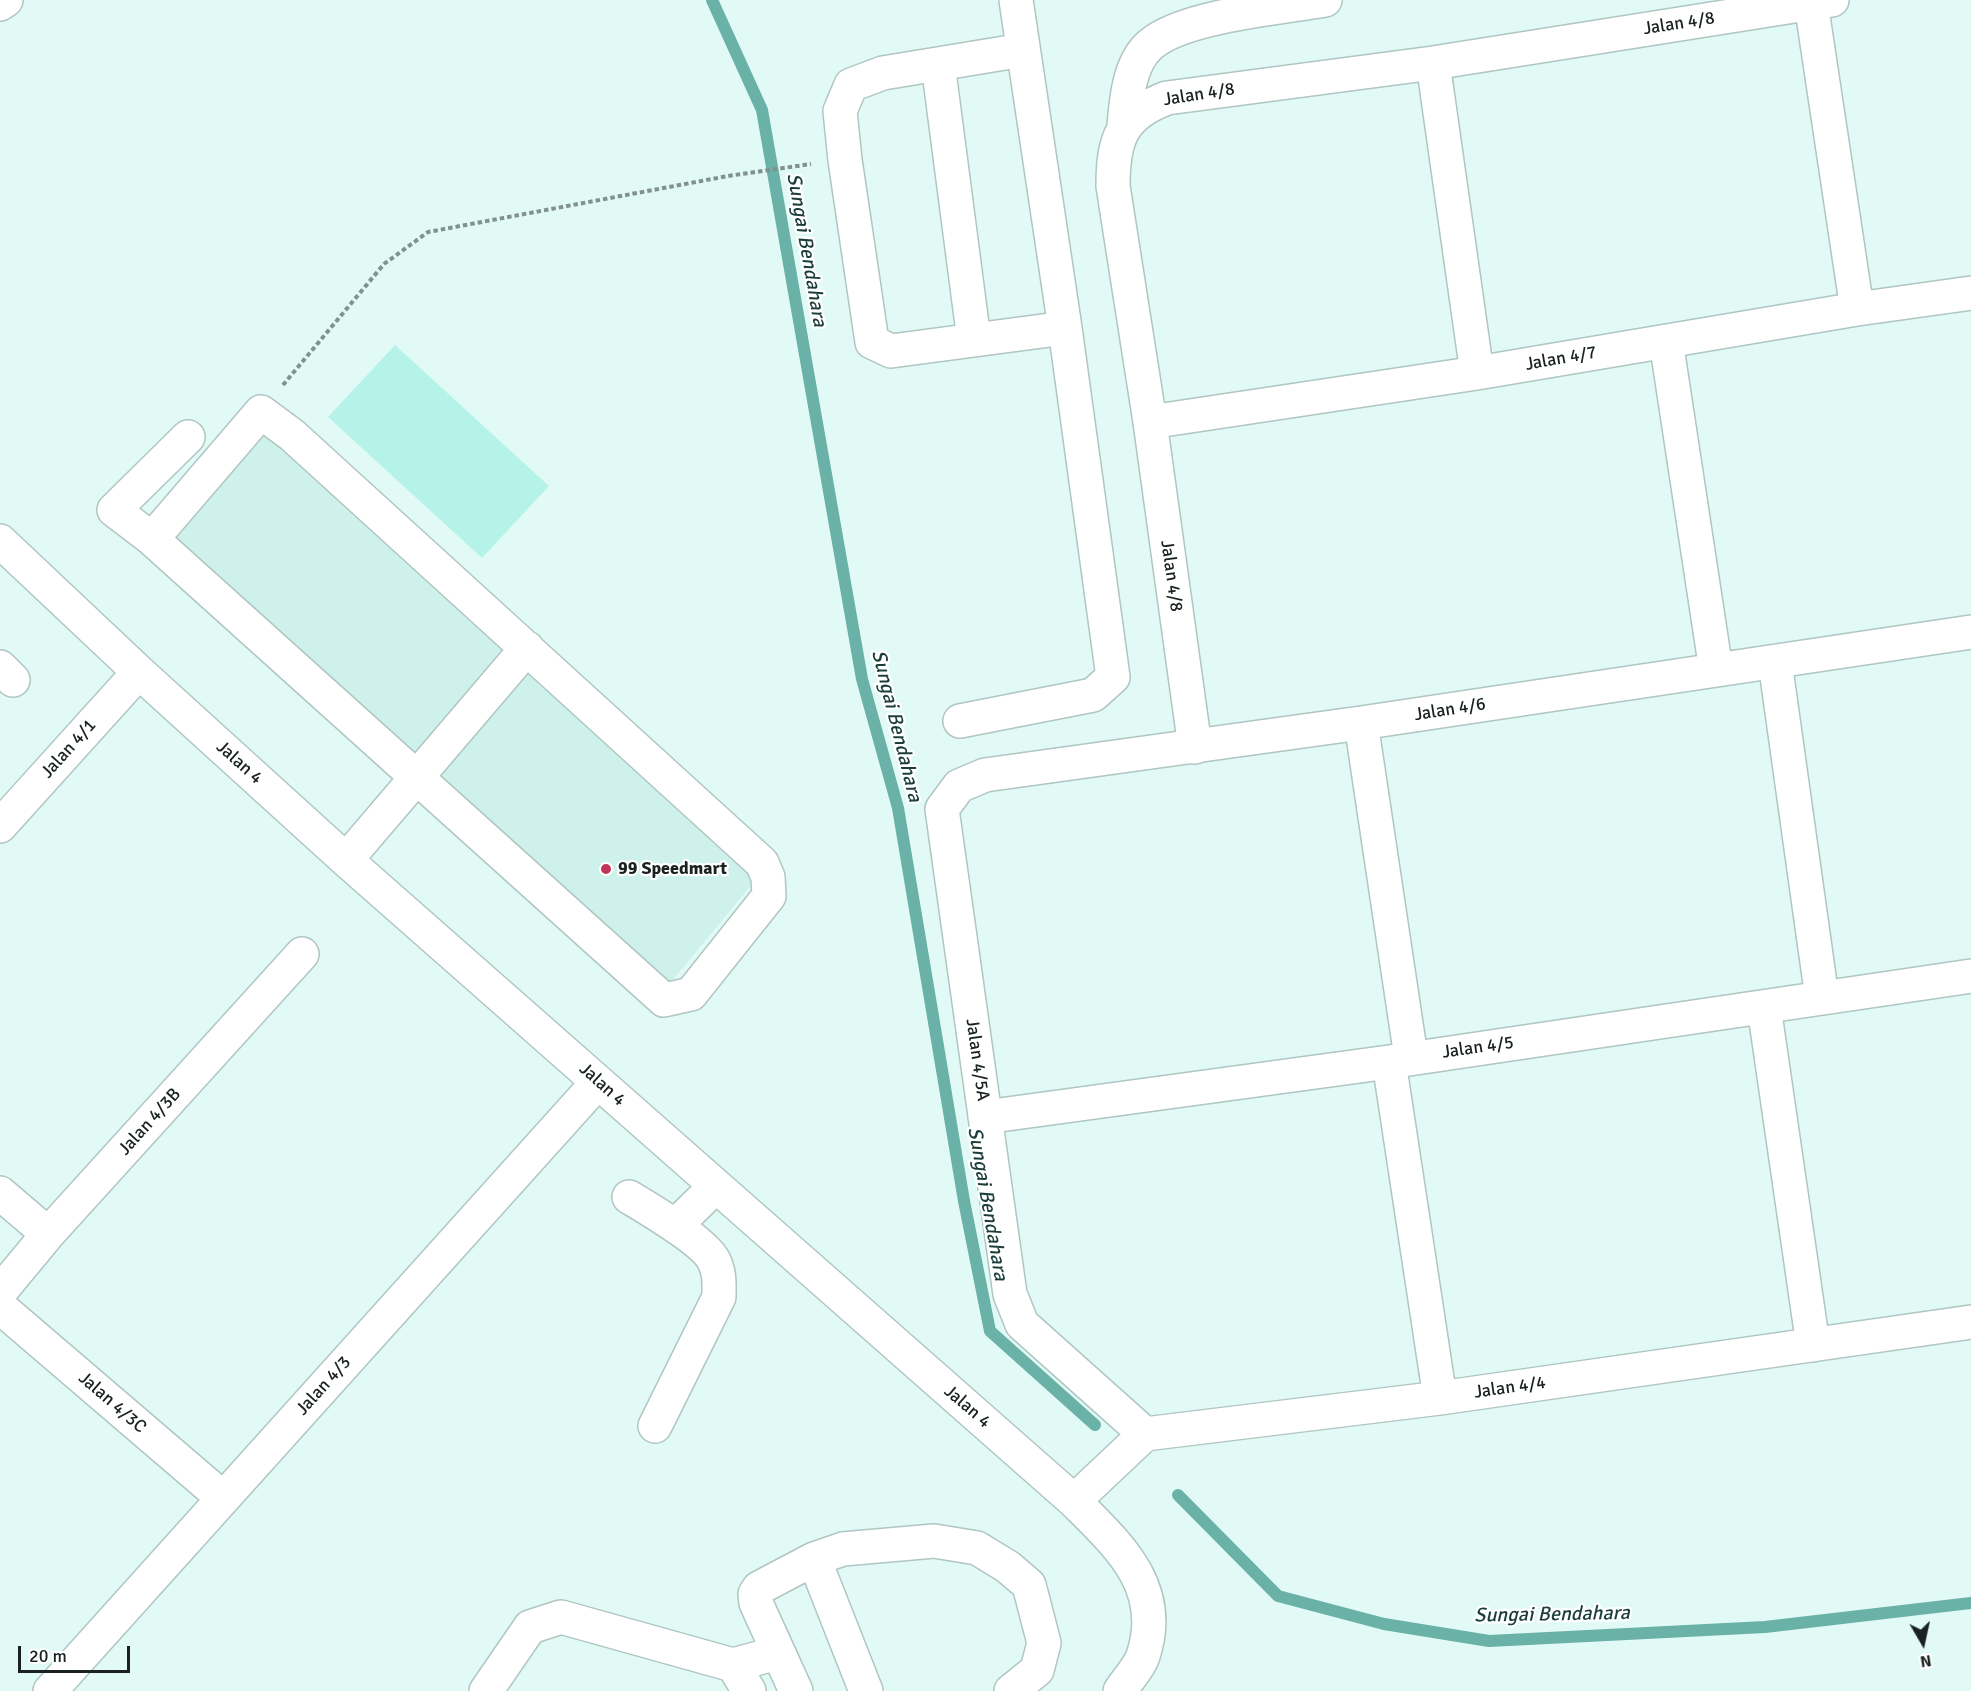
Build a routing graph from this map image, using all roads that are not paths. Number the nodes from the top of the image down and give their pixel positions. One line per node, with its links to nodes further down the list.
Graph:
1 (6, 0): 5 (street)
2 (1016, 0): 6 (street)
3 (1325, 0): 9 (street)
4 (1822, 2): 7 (street, Jalan 4/8); 11 (street)
5 (0, 4)
6 (1023, 50): 8 (street); 12 (street)
7 (1433, 63): 9 (street, Jalan 4/8); 15 (street)
8 (938, 64): 13 (street); 13 (street)
9 (1124, 126): 16 (street, Jalan 4/8)
10 (1971, 293): 11 (street, Jalan 4/7)
11 (1857, 309): 14 (street, Jalan 4/7)
12 (1065, 328): 13 (street); 25 (street)
13 (974, 340)
14 (1666, 341): 15 (street, Jalan 4/7); 23 (street)
15 (1478, 373): 16 (street, Jalan 4/7)
16 (1150, 422): 27 (street, Jalan 4/8)
17 (188, 437): 18 (street)
18 (152, 539): 21 (street); 28 (street)
19 (0, 541): 24 (street, Jalan 4)
20 (1971, 632): 22 (street, Jalan 4/6)
21 (527, 648): 28 (street); 28 (street)
22 (1775, 662): 23 (street, Jalan 4/6); 34 (street)
23 (1716, 670): 26 (street, Jalan 4/6)
24 (139, 672): 30 (street, Jalan 4/1); 31 (street, Jalan 4)
25 (960, 720)
26 (1361, 723): 27 (street, Jalan 4/6); 36 (street)
27 (1195, 747): 29 (street, Jalan 4/6)
28 (415, 776): 31 (street)
29 (942, 809): 38 (street, Jalan 4/5A)
30 (0, 826)
31 (346, 860): 37 (street, Jalan 4)
32 (302, 954): 43 (street, Jalan 4/3B)
33 (1971, 976): 34 (street, Jalan 4/5)
34 (1821, 998): 35 (street, Jalan 4/5)
35 (1764, 1007): 36 (street, Jalan 4/5); 47 (street)
36 (1400, 1060): 38 (street, Jalan 4/5); 48 (street)
37 (598, 1082): 39 (street, Jalan 4); 51 (street, Jalan 4/3)
38 (986, 1117): 50 (street, Jalan 4/5A)
39 (716, 1186): 42 (street); 52 (street, Jalan 4)
40 (0, 1193): 43 (street)
41 (629, 1197): 42 (street)
42 (675, 1226): 49 (street)
43 (48, 1234): 44 (street, Jalan 4/3B)
44 (0, 1293)
45 (0, 1307): 51 (street, Jalan 4/3C)
46 (1971, 1322): 47 (street, Jalan 4/4)
47 (1814, 1345): 48 (street, Jalan 4/4)
48 (1440, 1398): 50 (street, Jalan 4/4)
49 (655, 1426)
50 (1145, 1434): 52 (street)
51 (223, 1498): 56 (street, Jalan 4/3)
52 (1074, 1501): 61 (street, Jalan 4)
53 (814, 1559): 54 (street); 59 (street); 60 (street)
54 (777, 1653): 55 (street); 58 (street)
55 (741, 1678): 57 (street)
56 (50, 1691)
57 (486, 1691)
58 (796, 1691)
59 (866, 1691)
60 (1011, 1691)
61 (1120, 1691)

